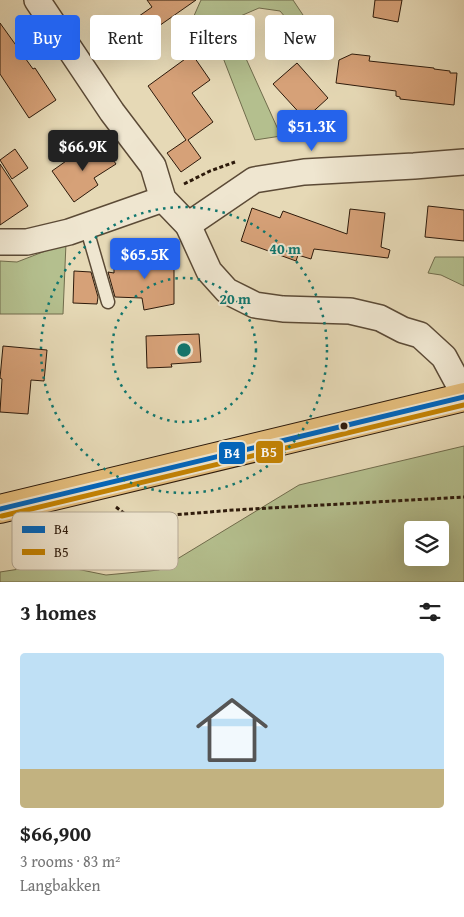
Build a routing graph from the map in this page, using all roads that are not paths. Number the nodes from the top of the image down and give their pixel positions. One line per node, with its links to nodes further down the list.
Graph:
1 (37, 0): 3 (street)
2 (464, 162): 4 (street)
3 (163, 199): 4 (street); 5 (street)
4 (188, 225): 8 (street)
5 (86, 226): 6 (street); 7 (lane)
6 (0, 242)
7 (108, 302)
8 (464, 395): 9 (main road)
9 (0, 509)

